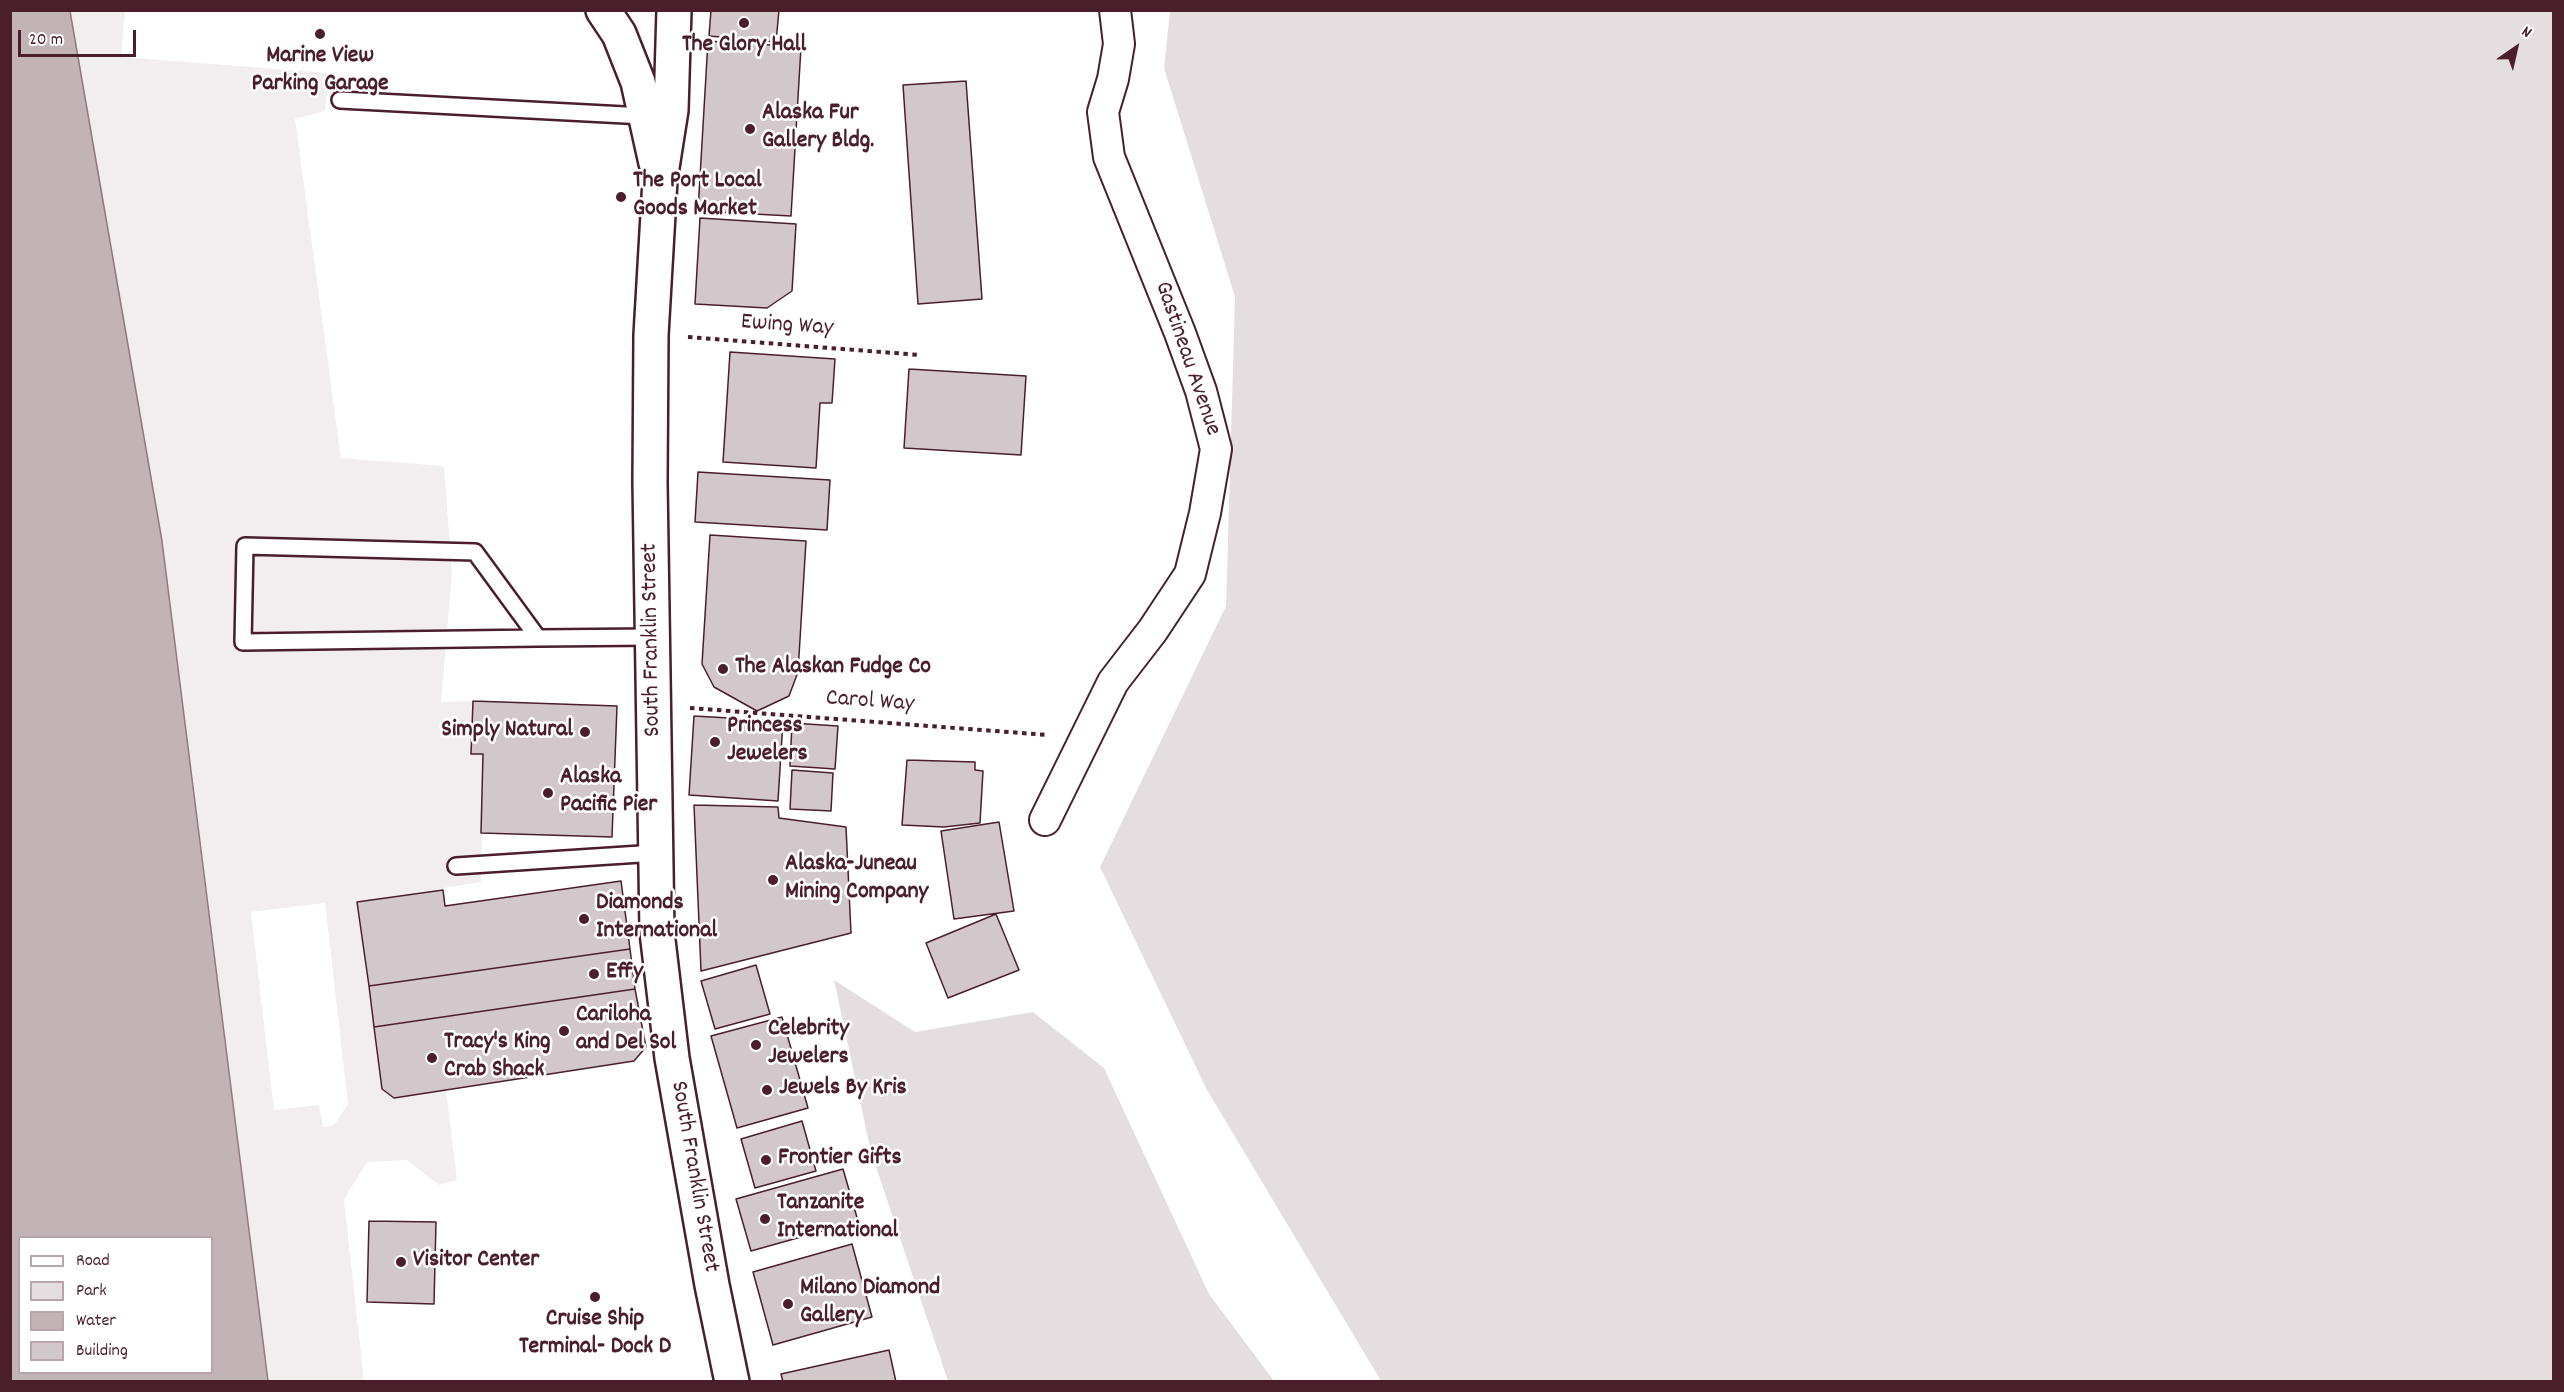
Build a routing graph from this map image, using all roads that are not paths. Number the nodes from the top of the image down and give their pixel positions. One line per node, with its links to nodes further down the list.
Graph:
1 (603, 10): 5 (main road, South Franklin Street)
2 (674, 10): 6 (main road, South Franklin Street)
3 (1115, 10): 9 (street, Gastineau Avenue)
4 (340, 100): 5 (lane)
5 (644, 116): 6 (main road, South Franklin Street)
6 (660, 180): 7 (main road, South Franklin Street)
7 (652, 637): 8 (lane); 10 (main road, South Franklin Street)
8 (538, 638): 8 (lane)
9 (1045, 820)
10 (656, 853): 11 (lane); 12 (main road, South Franklin Street)
11 (456, 866)
12 (732, 1382)

